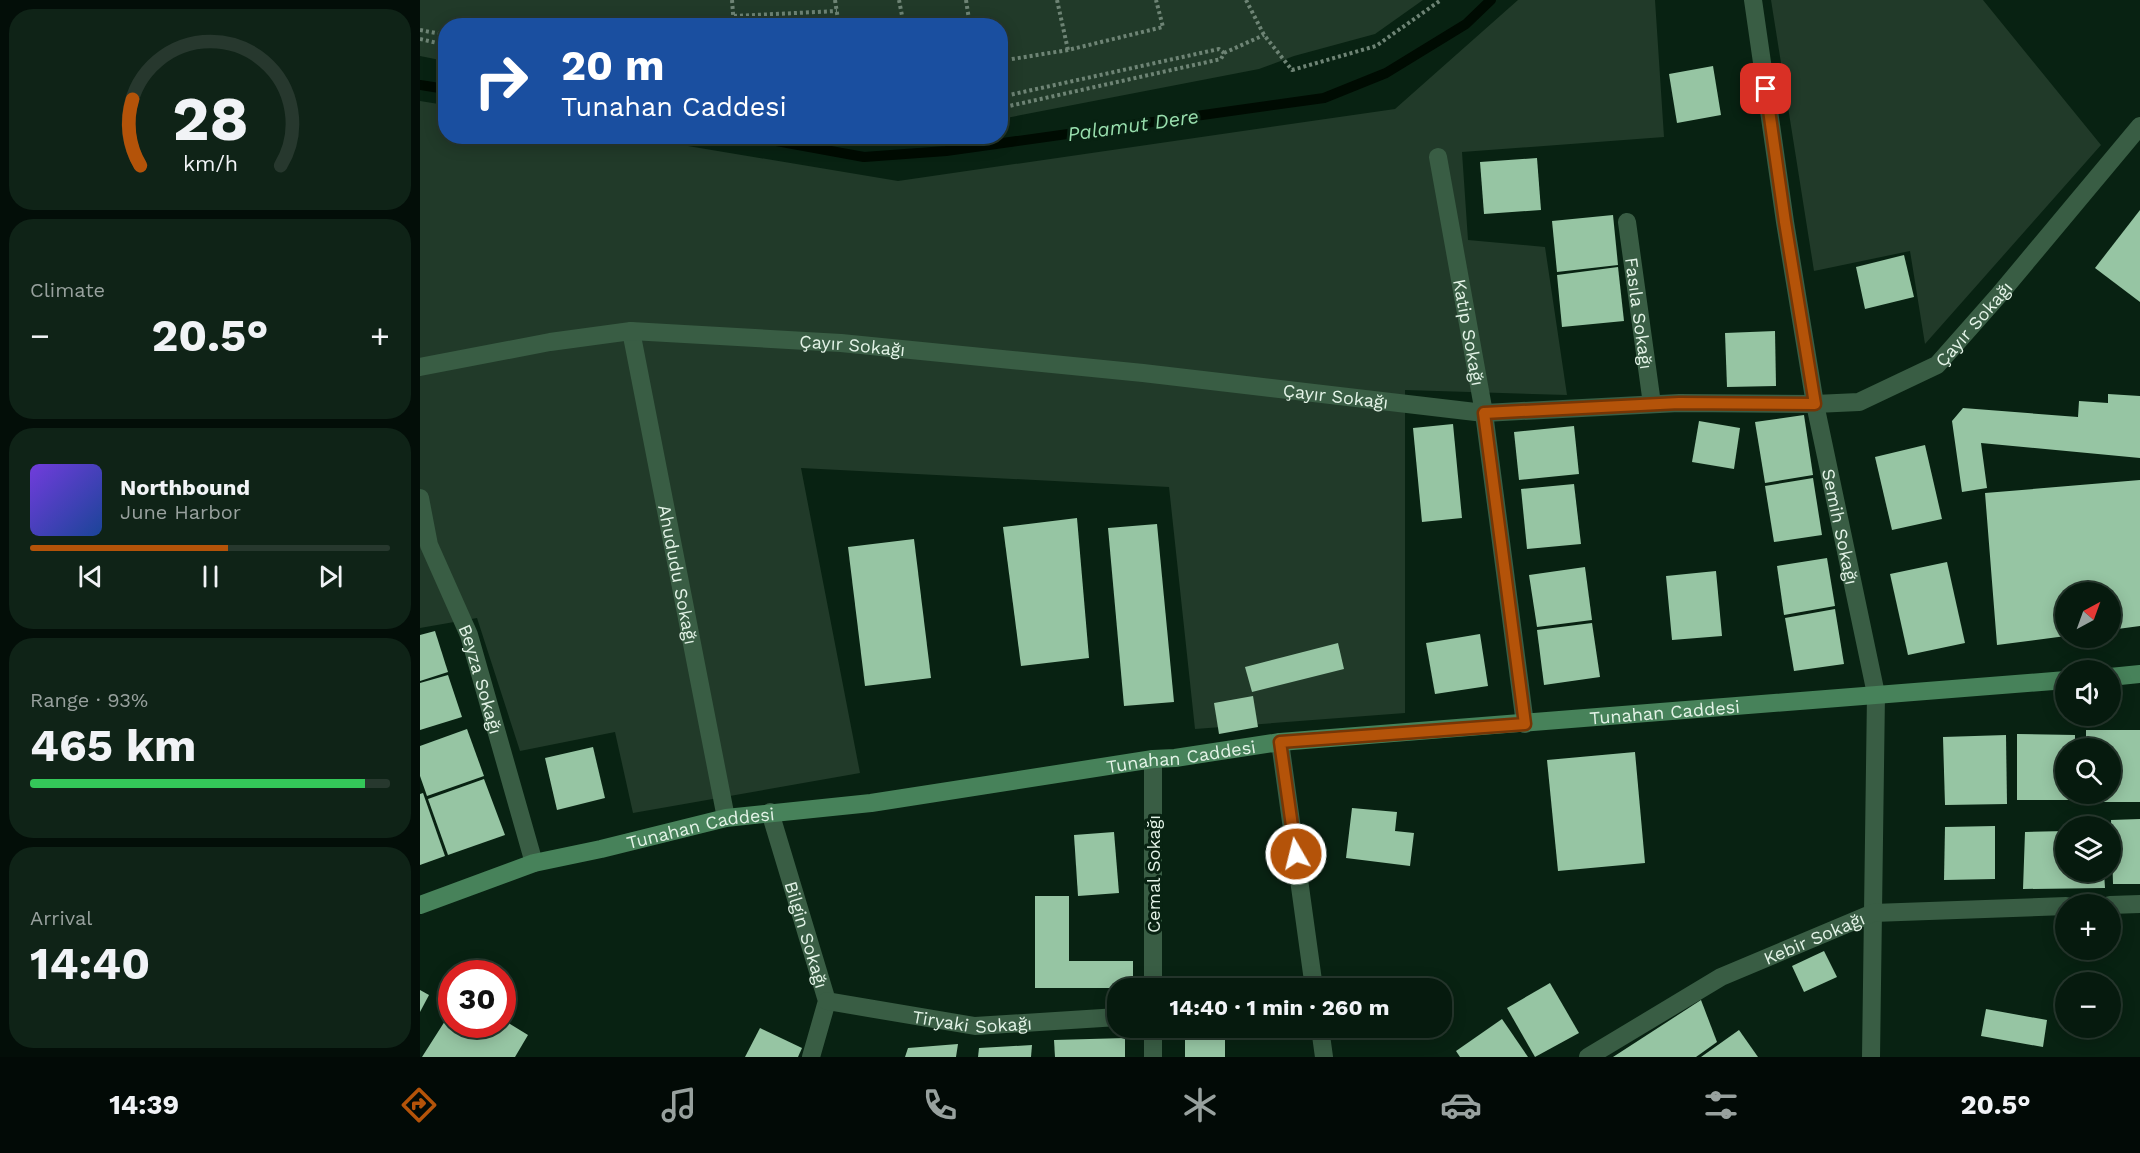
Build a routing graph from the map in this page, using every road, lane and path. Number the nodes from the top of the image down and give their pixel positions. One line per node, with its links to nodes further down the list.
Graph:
1 (732, 0): 11 (path)
2 (835, 0): 10 (path)
3 (899, 0): 13 (path)
4 (966, 0): 14 (path)
5 (1057, 0): 20 (path)
6 (1156, 0): 20 (path)
7 (1246, 0): 17 (path)
8 (1441, 0): 17 (path)
9 (1754, 0): 31 (street, Semih Sokağı)
10 (837, 11): 11 (path); 12 (path)
11 (734, 16)
12 (838, 18)
13 (902, 18)
14 (969, 18)
15 (420, 30): 16 (path)
16 (438, 33)
17 (1264, 35): 21 (path)
18 (420, 39): 19 (path)
19 (438, 43)
20 (1068, 50): 22 (path)
21 (1224, 53): 23 (path); 24 (path)
22 (1008, 60)
23 (1008, 95)
24 (1008, 106)
25 (2140, 126): 31 (street, Çayır Sokağı)
26 (1438, 158): 32 (street, Katip Sokağı)
27 (1627, 222): 30 (street, Fasıla Sokağı)
28 (632, 331): 29 (street, Çayır Sokağı); 32 (street, Çayır Sokağı); 42 (street, Ahududu Sokağı)
29 (420, 367)
30 (1652, 404): 31 (street, Çayır Sokağı); 32 (street, Çayır Sokağı)
31 (1815, 404): 37 (street, Semih Sokağı)
32 (1484, 413): 38 (street, Katip Sokağı)
33 (420, 498): 43 (street, Beyza Sokağı)
34 (2140, 674): 35 (street)
35 (2121, 676)
36 (2055, 681): 37 (street, Tunahan Caddesi)
37 (1876, 694): 38 (street, Tunahan Caddesi); 48 (street, Semih Sokağı)
38 (1525, 724): 39 (street, Tunahan Caddesi)
39 (1280, 742): 40 (street, Tunahan Caddesi); 50 (street)
40 (1153, 759): 41 (street, Tunahan Caddesi); 49 (street, Cemal Sokağı)
41 (770, 812): 42 (street, Tunahan Caddesi); 51 (street, Bilgin Sokağı)
42 (726, 818): 43 (street, Tunahan Caddesi)
43 (534, 862): 45 (street, Tunahan Caddesi)
44 (2140, 904): 46 (street)
45 (420, 905)
46 (2121, 905)
47 (2055, 906): 48 (street, Kebir Sokağı)
48 (1873, 913): 58 (street, Kebir Sokağı); 59 (street, Semih Sokağı)
49 (1153, 978)
50 (1313, 978)
51 (827, 1001): 52 (street, Tiryaki Sokağı); 55 (street, Bilgin Sokağı)
52 (1107, 1018)
53 (1153, 1038): 56 (street)
54 (1321, 1038): 57 (street)
55 (811, 1057)
56 (1153, 1057)
57 (1324, 1057)
58 (1588, 1057)
59 (1871, 1057)

